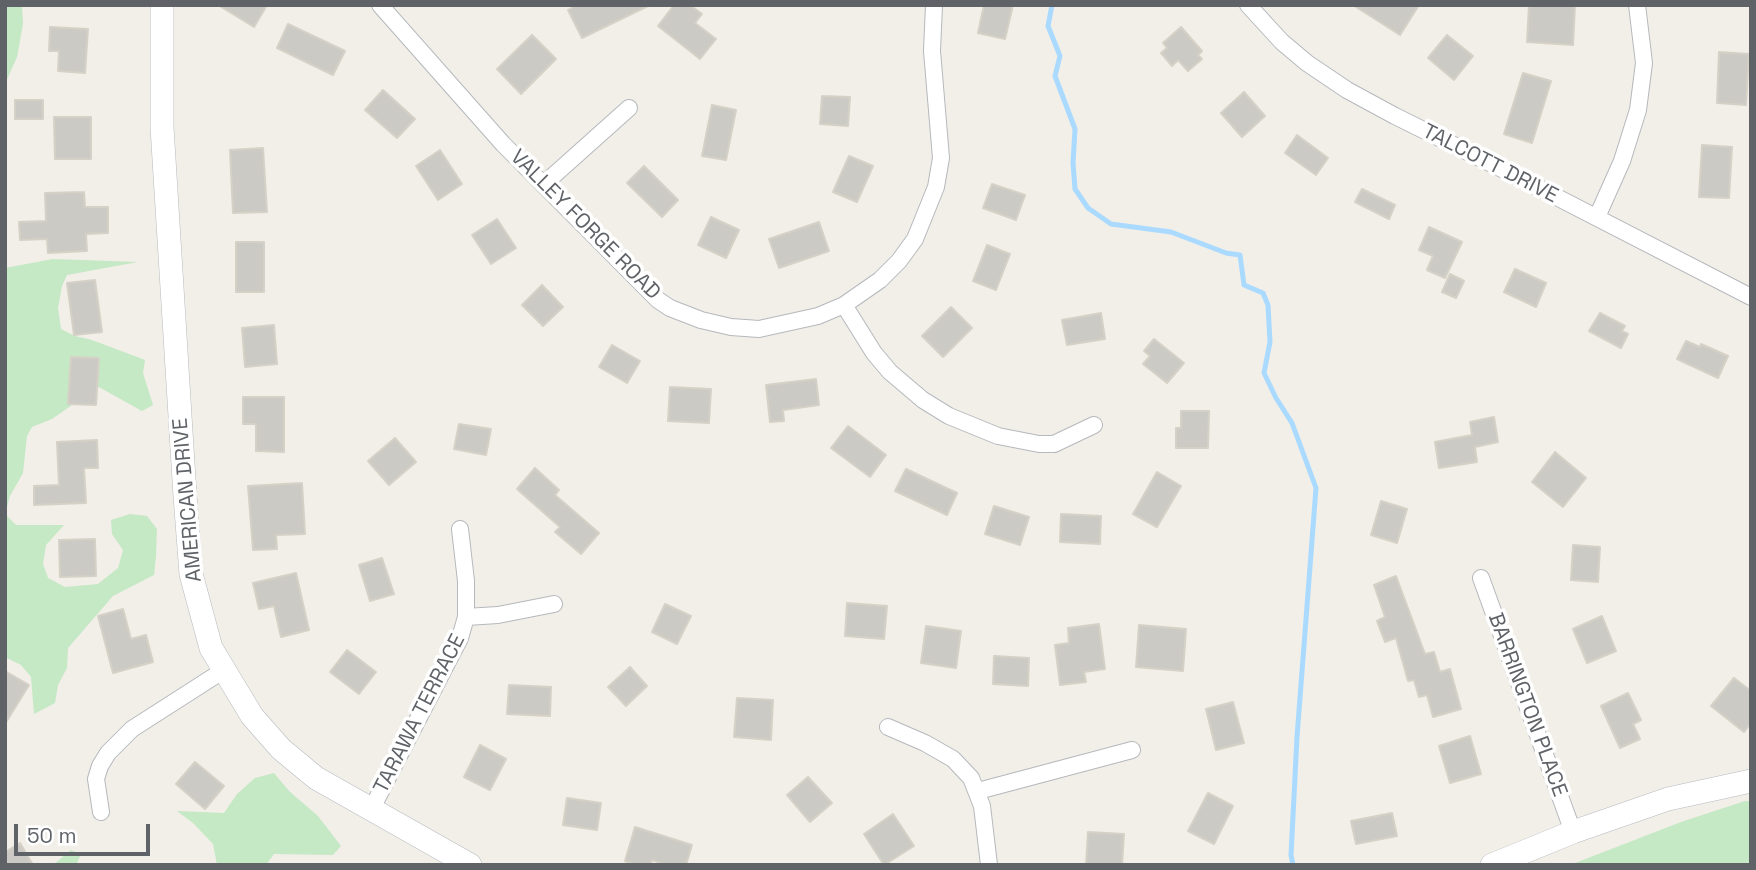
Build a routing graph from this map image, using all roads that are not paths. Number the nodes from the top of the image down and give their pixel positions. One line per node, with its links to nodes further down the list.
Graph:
1 (162, 5): 16 (street, AMERICAN DRIVE)
2 (380, 5): 7 (street, VALLEY FORGE ROAD)
3 (934, 5): 10 (street, VALLEY FORGE ROAD)
4 (1248, 5): 8 (street, TALCOTT DRIVE)
5 (1637, 5): 8 (street)
6 (629, 108): 7 (street)
7 (544, 184): 10 (street, VALLEY FORGE ROAD)
8 (1597, 217): 9 (street, TALCOTT DRIVE)
9 (1751, 297)
10 (844, 305): 11 (street)
11 (1094, 425)
12 (460, 529): 15 (street, TARAWA TERRACE)
13 (1481, 578): 23 (street, BARRINGTON PLACE)
14 (554, 604): 15 (street, TARAWA TERRACE)
15 (466, 617): 21 (street, TARAWA TERRACE)
16 (224, 670): 21 (street, AMERICAN DRIVE); 22 (street)
17 (888, 727): 20 (street)
18 (1132, 750): 20 (street)
19 (1751, 781): 23 (street)
20 (978, 791): 25 (street)
21 (371, 810): 24 (street, AMERICAN DRIVE)
22 (101, 812)
23 (1573, 832): 26 (street)
24 (470, 865)
25 (989, 865)
26 (1492, 865)

